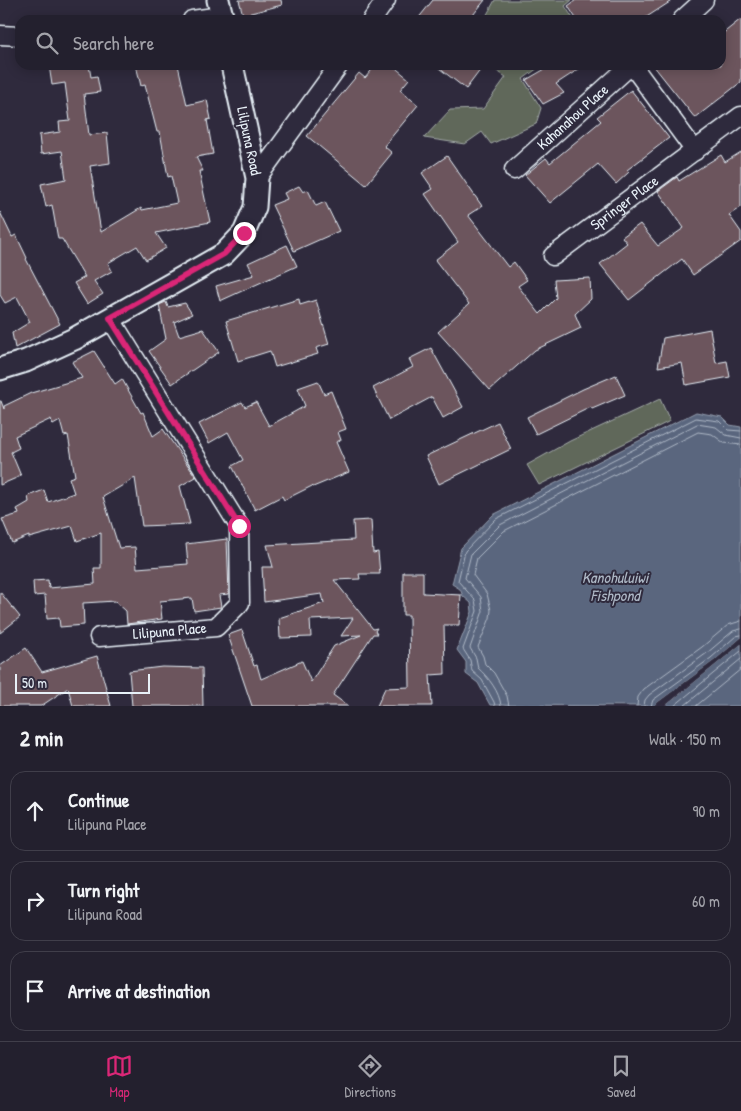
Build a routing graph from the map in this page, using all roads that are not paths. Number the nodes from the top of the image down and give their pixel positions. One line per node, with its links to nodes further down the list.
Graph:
1 (386, 0): 3 (street)
2 (704, 0): 4 (street)
3 (376, 15)
4 (688, 15)
5 (0, 35): 6 (street)
6 (15, 36)
7 (233, 70): 14 (street, Lilipuna Road)
8 (335, 70): 14 (street)
9 (626, 70): 13 (street, Kahanahou Place)
10 (636, 70): 12 (street)
11 (741, 116): 12 (street, Springer Place)
12 (695, 151): 15 (street, Springer Place)
13 (514, 170)
14 (257, 178): 16 (street, Lilipuna Road)
15 (553, 256)
16 (110, 318): 17 (street, Lilipuna Road); 18 (street, Lilipuna Place)
17 (0, 368)
18 (99, 637)

